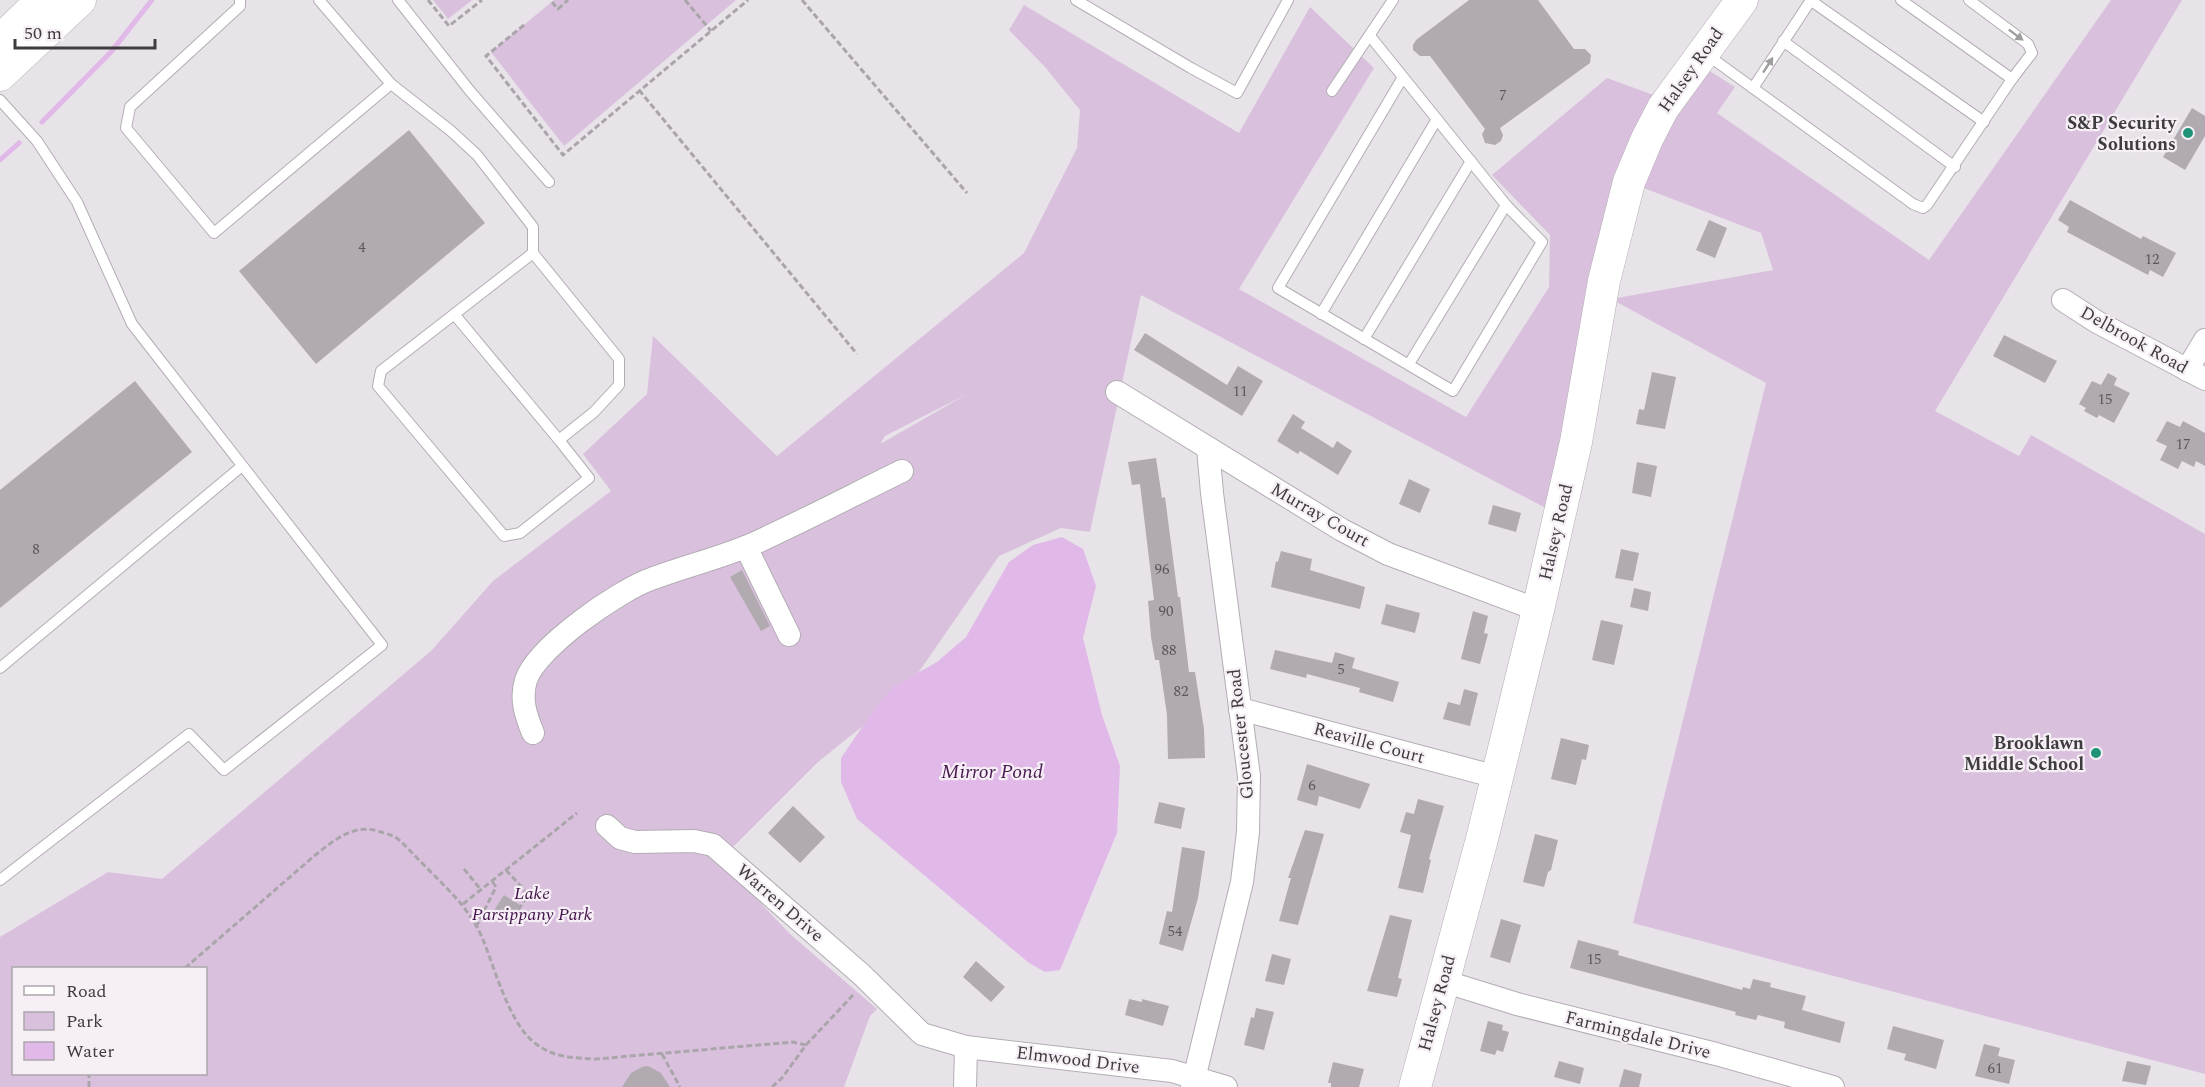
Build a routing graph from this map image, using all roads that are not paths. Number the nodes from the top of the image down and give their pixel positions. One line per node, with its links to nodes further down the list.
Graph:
1 (42, 0): 14 (street)
2 (80, 0): 17 (street)
3 (240, 0): 20 (lane)
4 (319, 0): 20 (lane)
5 (398, 0): 28 (lane)
6 (1076, 0): 7 (lane)
7 (1288, 0)
8 (1393, 0): 13 (lane)
9 (1742, 0): 16 (street, Halsey Road)
10 (1810, 0): 15 (lane); 25 (lane)
11 (1901, 0): 19 (lane)
12 (1969, 0): 19 (lane, one-way to 19)
13 (1370, 36): 18 (lane); 22 (lane)
14 (0, 41)
15 (1783, 41): 21 (lane, one-way to 15); 27 (lane)
16 (1703, 52): 21 (lane); 44 (street, Halsey Road)
17 (0, 75)
18 (1403, 77): 24 (lane); 33 (lane)
19 (2012, 79): 25 (lane)
20 (391, 84): 30 (lane)
21 (1753, 88): 27 (lane)
22 (1332, 91)
23 (0, 100): 41 (lane)
24 (1437, 119): 26 (lane); 33 (lane)
25 (1984, 122): 27 (lane)
26 (1471, 161): 29 (lane); 34 (lane)
27 (1955, 167)
28 (549, 182)
29 (1506, 205): 36 (lane); 36 (lane)
30 (533, 253): 32 (lane); 39 (lane)
31 (2063, 300): 37 (street, Delbrook Road)
32 (454, 314): 39 (lane); 39 (lane)
33 (1321, 314): 34 (lane)
34 (1364, 339): 36 (lane)
35 (2205, 340): 37 (street)
36 (1409, 364)
37 (2196, 375)
38 (1117, 392): 40 (street, Murray Court)
39 (559, 440)
40 (1208, 448): 44 (street, Murray Court); 47 (street, Gloucester Road)
41 (242, 466): 46 (lane); 51 (lane)
42 (902, 471): 43 (street)
43 (746, 547): 45 (street); 48 (street)
44 (1538, 610): 49 (street, Halsey Road)
45 (789, 635)
46 (0, 668)
47 (1240, 709): 49 (street, Reaville Court); 55 (street, Gloucester Road)
48 (533, 733)
49 (1497, 777): 52 (street, Halsey Road)
50 (607, 826): 53 (street, Warren Drive)
51 (0, 880)
52 (1443, 981): 58 (street, Halsey Road); 59 (street, Farmingdale Drive)
53 (929, 1036): 54 (street, Elmwood Drive)
54 (966, 1047): 55 (street, Elmwood Drive); 56 (street)
55 (1194, 1082): 57 (street, Elmwood Drive)
56 (965, 1087)
57 (1226, 1087)
58 (1415, 1087)
59 (1833, 1087)

